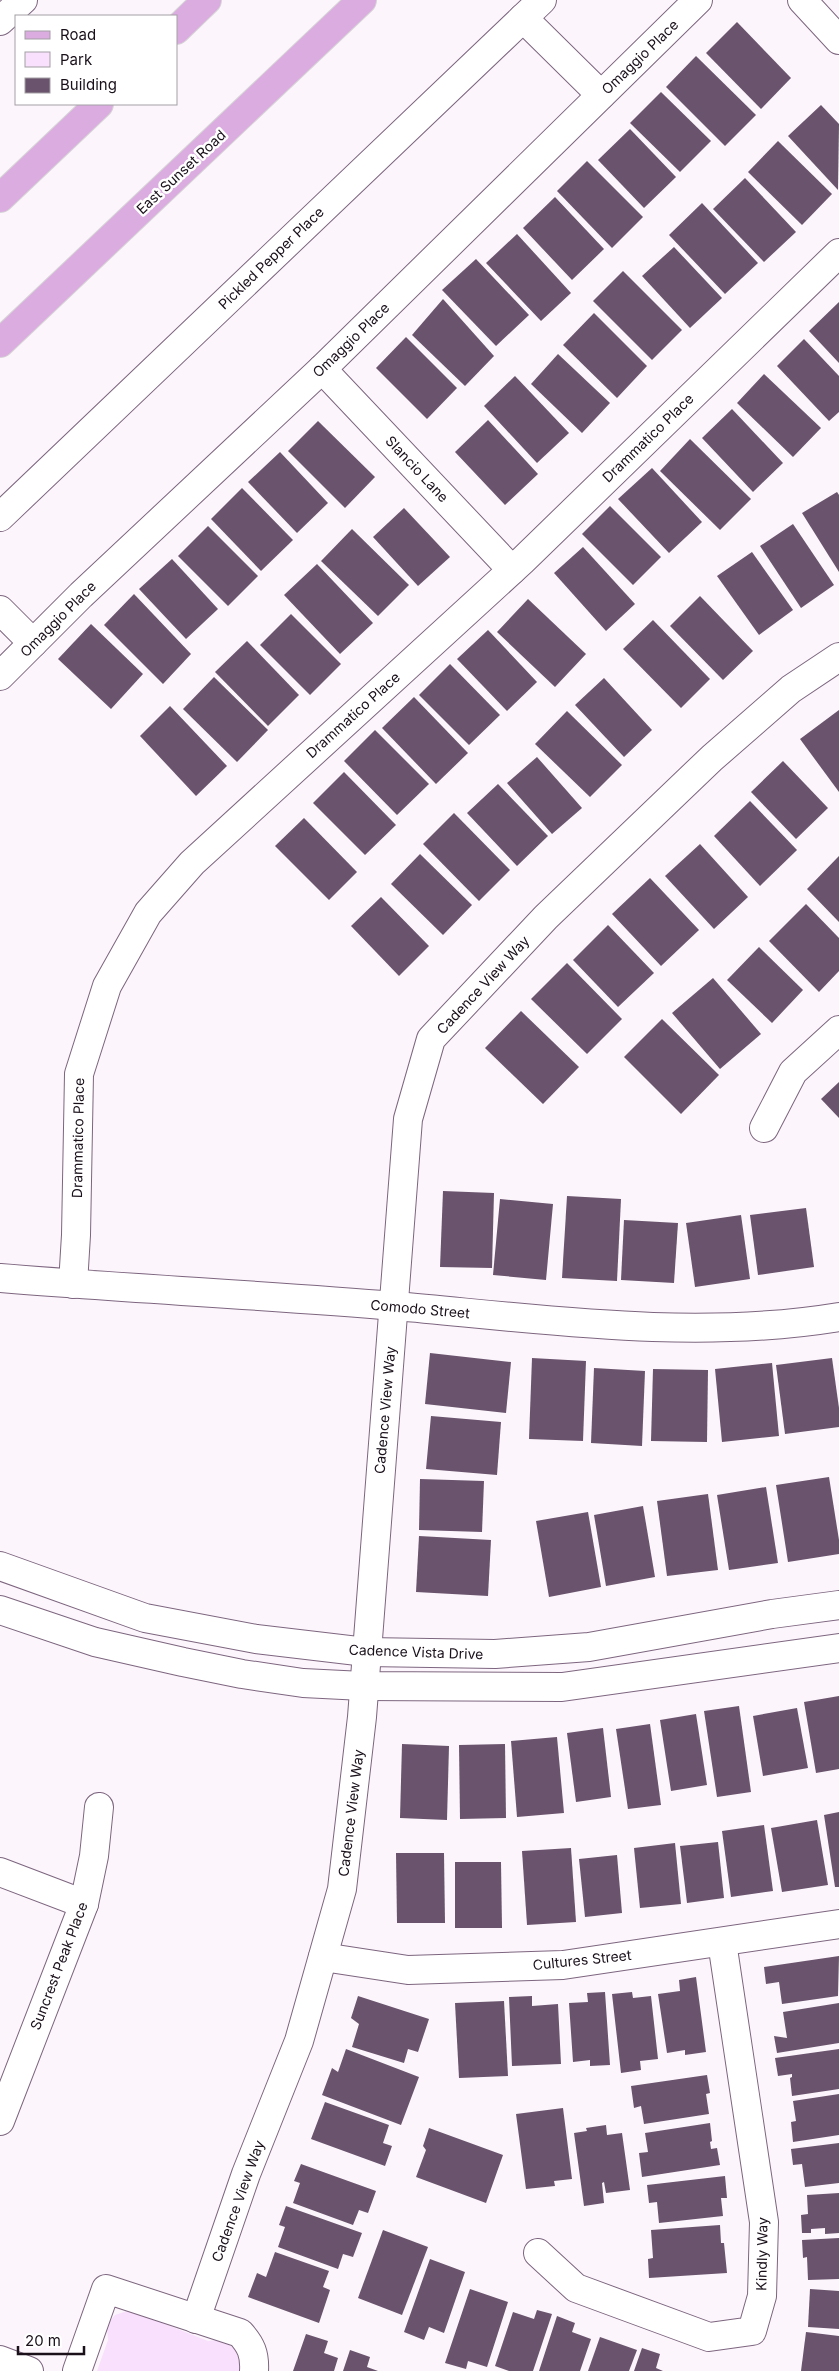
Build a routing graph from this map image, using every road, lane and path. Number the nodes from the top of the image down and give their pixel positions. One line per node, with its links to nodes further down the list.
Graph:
1 (23, 0): 7 (street)
2 (207, 0): 8 (main road)
3 (362, 0): 14 (main road, East Sunset Road)
4 (698, 0): 10 (street, Omaggio Place)
5 (802, 0): 9 (street)
6 (533, 9): 10 (street); 16 (street, Pickled Pepper Place)
7 (0, 22)
8 (178, 28)
9 (839, 40)
10 (601, 95): 15 (street, Omaggio Place)
11 (98, 105): 12 (main road)
12 (0, 198)
13 (839, 254): 17 (street, Drammatico Place)
14 (0, 343)
15 (322, 369): 17 (street, Slancio Lane); 19 (street, Omaggio Place)
16 (0, 516)
17 (512, 570): 25 (street, Drammatico Place)
18 (0, 610): 19 (street)
19 (33, 643): 21 (street, Omaggio Place)
20 (839, 657): 26 (street, Cadence View Way)
21 (0, 676)
22 (839, 1030): 23 (street)
23 (764, 1128)
24 (0, 1278): 25 (street, Comodo Street)
25 (73, 1284): 26 (street, Comodo Street)
26 (394, 1306): 27 (street, Comodo Street); 32 (street, Cadence View Way)
27 (839, 1317)
28 (0, 1566): 32 (street, Cadence Vista Drive)
29 (839, 1605): 32 (street, Cadence Vista Drive)
30 (0, 1610): 33 (street)
31 (839, 1648): 33 (street)
32 (366, 1652): 33 (street, Cadence View Way)
33 (363, 1686): 39 (street, Cadence View Way)
34 (99, 1807): 36 (street, Suncrest Peak Place)
35 (0, 1872): 36 (street)
36 (84, 1904): 40 (street, Suncrest Peak Place)
37 (839, 1924): 38 (street, Cultures Street)
38 (722, 1942): 39 (street, Cultures Street); 41 (street, Kindly Way)
39 (323, 1957): 42 (street, Cadence View Way)
40 (1, 2114)
41 (538, 2253)
42 (196, 2319): 45 (street); 46 (street)
43 (0, 2360): 44 (street)
44 (29, 2371)
45 (77, 2371)
46 (254, 2371)

